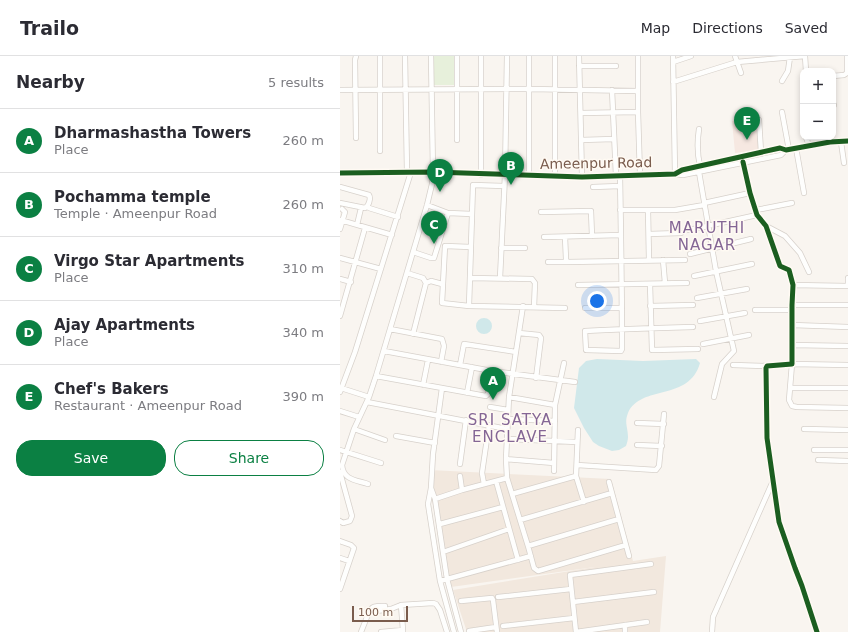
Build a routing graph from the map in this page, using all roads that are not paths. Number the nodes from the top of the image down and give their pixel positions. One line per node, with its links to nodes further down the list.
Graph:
1 (356, 56): 35 (street)
2 (380, 56): 27 (street)
3 (405, 56): 28 (street)
4 (431, 56): 29 (street)
5 (457, 56): 30 (street)
6 (481, 56): 31 (street)
7 (507, 56): 32 (street)
8 (529, 56): 33 (street)
9 (555, 56): 36 (street)
10 (579, 56): 20 (street)
11 (638, 56): 39 (street)
12 (673, 56): 18 (street)
13 (691, 56): 18 (street)
14 (735, 56): 19 (street)
15 (805, 56): 17 (street); 22 (street)
16 (847, 56): 24 (street)
17 (790, 57): 19 (street); 25 (street)
18 (673, 62): 26 (street)
19 (737, 62): 23 (street); 26 (street)
20 (579, 66): 21 (street); 37 (street)
21 (616, 66)
22 (806, 68)
23 (741, 73)
24 (836, 76)
25 (782, 81)
26 (673, 82): 67 (street)
27 (381, 89): 28 (street); 35 (street); 56 (street)
28 (406, 89): 29 (street); 62 (street)
29 (431, 89): 30 (street); 63 (street)
30 (457, 89): 31 (street); 48 (street)
31 (481, 89): 32 (street); 68 (street)
32 (506, 89): 33 (street); 69 (street)
33 (530, 89): 36 (street); 70 (street)
34 (340, 90): 35 (street)
35 (356, 90): 46 (street)
36 (555, 90): 37 (street); 72 (street)
37 (580, 90): 38 (street); 43 (street)
38 (612, 90): 39 (street); 40 (street)
39 (638, 91): 41 (street)
40 (613, 112): 41 (street); 43 (street); 47 (street)
41 (638, 112): 71 (street)
42 (782, 112): 55 (street)
43 (580, 113): 49 (street)
44 (759, 120): 57 (street)
45 (699, 129): 61 (street)
46 (356, 138)
47 (614, 139): 49 (street); 73 (street)
48 (457, 140)
49 (581, 140): 74 (street)
50 (807, 140): 53 (street)
51 (848, 141): 52 (street, Ameenpur Road)
52 (841, 142): 53 (street, Ameenpur Road); 60 (street)
53 (809, 146): 54 (street, Ameenpur Road)
54 (796, 148): 55 (street, Ameenpur Road); 81 (street)
55 (788, 150): 57 (street, Ameenpur Road); 58 (street)
56 (380, 151)
57 (759, 152): 58 (street); 61 (street, Ameenpur Road)
58 (758, 159): 59 (street)
59 (743, 162): 64 (street); 80 (street)
60 (844, 163)
61 (700, 166): 67 (street, Ameenpur Road)
62 (409, 172): 63 (street, Ameenpur Road); 65 (street, Ameenpur Road); 96 (street)
63 (433, 172): 66 (street, Ameenpur Road); 85 (street)
64 (699, 172): 67 (street); 84 (street)
65 (340, 173)
66 (473, 174): 68 (street, Ameenpur Road); 75 (street)
67 (675, 174): 71 (street, Ameenpur Road)
68 (481, 175): 69 (street, Ameenpur Road)
69 (505, 175): 70 (street, Ameenpur Road); 76 (street)
70 (529, 175): 72 (street, Ameenpur Road)
71 (640, 175): 73 (street, Ameenpur Road)
72 (555, 176): 74 (street, Ameenpur Road)
73 (618, 176): 74 (street, Ameenpur Road); 77 (street)
74 (582, 177)
75 (473, 185): 76 (street); 94 (street)
76 (504, 186): 113 (street)
77 (620, 186): 79 (street); 89 (street)
78 (340, 187): 86 (street)
79 (593, 187)
80 (750, 193): 84 (street); 91 (street)
81 (804, 193)
82 (340, 203): 86 (street)
83 (792, 203): 91 (street)
84 (704, 204): 90 (street); 99 (street)
85 (427, 206): 93 (street); 116 (street)
86 (361, 208): 98 (street)
87 (369, 208): 96 (street)
88 (342, 209): 97 (street)
89 (620, 210): 90 (street); 107 (street)
90 (648, 210): 104 (street)
91 (756, 210): 95 (street)
92 (541, 212): 108 (street)
93 (448, 213): 94 (street); 116 (street)
94 (472, 214): 112 (street)
95 (757, 215): 99 (street); 100 (street)
96 (398, 217): 106 (street)
97 (341, 221): 98 (street); 102 (street)
98 (356, 225): 101 (street)
99 (708, 226): 103 (street); 115 (street)
100 (766, 226): 129 (street); 143 (street)
101 (364, 228): 106 (street); 123 (street)
102 (340, 229)
103 (689, 230)
104 (649, 234): 105 (street); 119 (street)
105 (682, 234)
106 (392, 235): 127 (street)
107 (621, 235): 108 (street); 122 (street)
108 (592, 236): 110 (street)
109 (544, 237): 110 (street)
110 (565, 237): 125 (street)
111 (751, 239): 115 (street)
112 (471, 247): 132 (street); 140 (street)
113 (501, 248): 114 (street); 133 (street)
114 (525, 248)
115 (712, 248): 117 (street); 128 (street)
116 (413, 252): 130 (street)
117 (690, 254)
118 (340, 258): 123 (street)
119 (649, 260): 120 (street); 122 (street)
120 (663, 260): 121 (street); 138 (street)
121 (685, 260)
122 (621, 261): 125 (street); 142 (street)
123 (355, 262): 127 (street); 136 (street)
124 (548, 262): 125 (street)
125 (567, 262)
126 (752, 264): 128 (street)
127 (381, 269): 200 (street)
128 (716, 271): 131 (street); 147 (street)
129 (809, 272)
130 (407, 273): 137 (street); 169 (street)
131 (694, 276)
132 (470, 278): 133 (street); 152 (street)
133 (500, 278): 155 (street)
134 (848, 278): 145 (street)
135 (340, 279): 136 (street)
136 (351, 282): 149 (street)
137 (426, 283): 140 (street); 172 (street)
138 (665, 283): 139 (street); 141 (street)
139 (687, 283)
140 (442, 284): 152 (street)
141 (650, 284): 142 (street); 154 (street)
142 (622, 285): 144 (street); 159 (street)
143 (793, 285): 145 (street); 156 (street)
144 (578, 286)
145 (848, 286)
146 (747, 289): 147 (street)
147 (722, 294): 148 (street); 163 (street)
148 (697, 298)
149 (343, 299): 162 (street)
150 (693, 305): 154 (street)
151 (848, 305): 156 (street)
152 (469, 306): 153 (street)
153 (523, 306): 155 (street); 171 (street)
154 (650, 306): 168 (street)
155 (534, 307): 157 (street)
156 (792, 307): 160 (street); 165 (street)
157 (565, 308)
158 (585, 308): 159 (street)
159 (622, 308): 170 (street)
160 (755, 310)
161 (745, 313): 163 (street)
162 (340, 316)
163 (727, 317): 164 (street); 174 (street)
164 (700, 321)
165 (792, 325): 167 (street); 176 (street)
166 (694, 326): 168 (street)
167 (848, 327)
168 (651, 328): 170 (street); 178 (street)
169 (390, 329): 172 (street); 179 (street)
170 (622, 329): 170 (street)
171 (519, 333): 180 (street); 193 (street)
172 (412, 334): 182 (street)
173 (749, 336): 174 (street)
174 (732, 339): 175 (street); 204 (street)
175 (702, 344)
176 (792, 345): 177 (street); 184 (street)
177 (848, 346)
178 (698, 349)
179 (384, 351): 181 (street); 192 (street)
180 (516, 352): 185 (street); 191 (street)
181 (428, 360): 182 (street); 196 (street)
182 (441, 362): 185 (street)
183 (564, 363): 194 (street)
184 (792, 364): 187 (street); 188 (street); 198 (street)
185 (460, 365): 189 (street)
186 (733, 365): 188 (street)
187 (848, 365)
188 (767, 366): 251 (street)
189 (472, 367): 190 (street); 201 (street)
190 (492, 371): 191 (street); 201 (street)
191 (513, 374): 193 (street); 203 (street)
192 (376, 376): 196 (street); 202 (street)
193 (536, 378): 194 (street)
194 (560, 380): 195 (street); 206 (street)
195 (575, 382)
196 (423, 385): 197 (street)
197 (442, 388): 201 (street); 212 (street)
198 (790, 388): 199 (street); 208 (street)
199 (848, 388)
200 (340, 390): 202 (street)
201 (468, 393)
202 (369, 397): 205 (street)
203 (509, 397): 206 (street); 209 (street)
204 (714, 397)
205 (366, 402): 212 (street); 213 (street)
206 (555, 405): 216 (street)
207 (490, 407): 209 (street)
208 (848, 408)
209 (508, 410): 214 (street)
210 (340, 411): 213 (street)
211 (664, 414): 218 (street)
212 (438, 415): 215 (street); 230 (street)
213 (359, 417): 220 (street)
214 (508, 418): 216 (street); 221 (street)
215 (466, 420): 219 (street); 242 (street)
216 (555, 421): 228 (street)
217 (637, 423): 218 (street)
218 (664, 424): 232 (street)
219 (488, 426): 221 (street); 254 (street)
220 (354, 429): 227 (street); 236 (street)
221 (507, 429): 226 (street)
222 (804, 429): 224 (street)
223 (578, 430): 229 (street)
224 (848, 430)
225 (396, 436): 230 (street)
226 (507, 439): 228 (street); 237 (street)
227 (385, 440)
228 (555, 441): 229 (street); 241 (street)
229 (577, 442): 243 (street)
230 (435, 443): 256 (street)
231 (637, 445): 232 (street)
232 (662, 446): 243 (street)
233 (340, 450): 236 (street)
234 (814, 450): 235 (street)
235 (848, 450)
236 (347, 452): 240 (street); 248 (street)
237 (506, 459): 241 (street); 249 (street)
238 (818, 460): 239 (street)
239 (848, 461)
240 (380, 463)
241 (554, 463): 244 (street)
242 (460, 464)
243 (577, 465): 247 (street)
244 (554, 471)
245 (340, 472): 248 (street)
246 (460, 476): 257 (street)
247 (576, 476): 259 (street); 261 (street)
248 (345, 478): 253 (street); 255 (street)
249 (507, 478): 250 (street); 259 (street)
250 (496, 481): 254 (street); 262 (street)
251 (773, 481): 304 (street); 305 (street)
252 (609, 482): 258 (street)
253 (368, 484)
254 (484, 484): 257 (street)
255 (342, 488): 265 (street)
256 (431, 488): 260 (street); 280 (street)
257 (462, 490): 260 (street)
258 (612, 493): 261 (street); 263 (street)
259 (512, 494): 264 (street)
260 (435, 499): 266 (street)
261 (584, 502): 264 (street)
262 (503, 507): 266 (street); 267 (street)
263 (619, 519): 269 (street); 270 (street)
264 (520, 520): 270 (street)
265 (340, 521)
266 (440, 524): 271 (street)
267 (509, 529): 271 (street); 275 (street)
268 (340, 541): 276 (street)
269 (626, 545): 272 (street); 273 (street)
270 (528, 546): 272 (street)
271 (443, 552): 279 (street)
272 (531, 556): 275 (street)
273 (629, 556)
274 (340, 558): 276 (street)
275 (518, 560): 279 (street)
276 (349, 561): 278 (street)
277 (651, 564): 282 (street)
278 (342, 578): 281 (street)
279 (447, 579): 280 (street); 301 (street)
280 (440, 581): 300 (street)
281 (340, 589)
282 (571, 589): 284 (street); 286 (street)
283 (654, 592): 286 (street)
284 (498, 597)
285 (461, 601): 295 (street)
286 (573, 602): 290 (street)
287 (401, 605): 289 (street); 296 (street); 299 (street)
288 (385, 606): 289 (street)
289 (369, 612): 297 (street)
290 (574, 618): 293 (street); 302 (street)
291 (647, 622): 292 (street)
292 (625, 625): 302 (street); 303 (street)
293 (503, 626)
294 (469, 630): 295 (street)
295 (497, 630)
296 (403, 631): 298 (street)
297 (360, 632)
298 (381, 632)
299 (447, 632)
300 (454, 632)
301 (461, 632)
302 (576, 632)
303 (625, 632)
304 (712, 632)
305 (817, 632)

